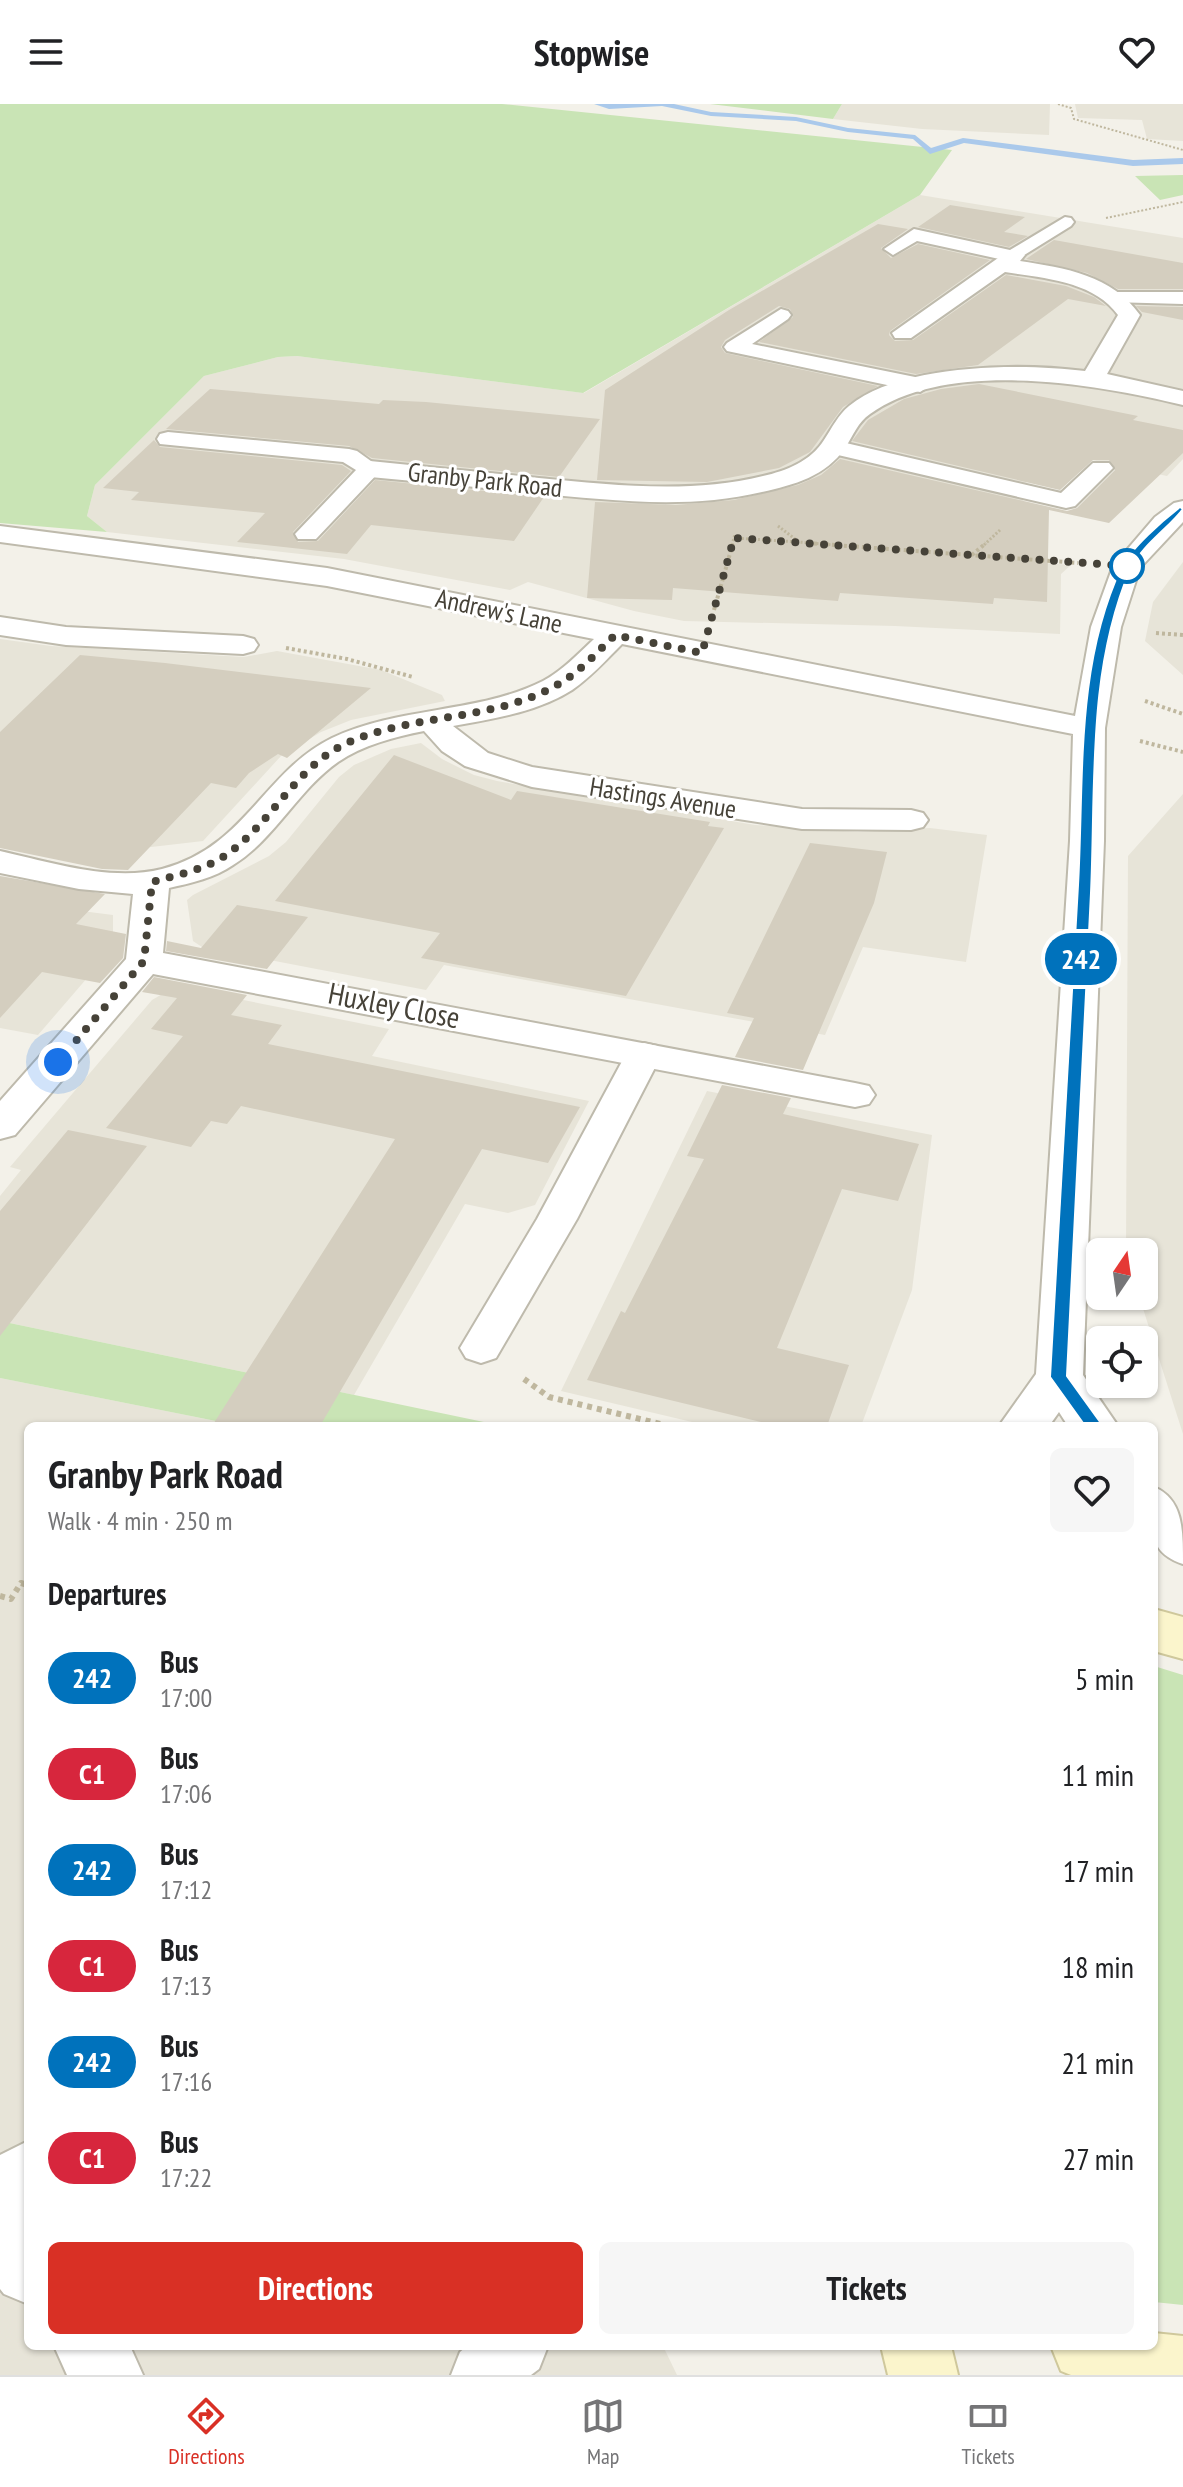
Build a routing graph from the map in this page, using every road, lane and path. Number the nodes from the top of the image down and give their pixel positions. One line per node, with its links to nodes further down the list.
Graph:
1 (1058, 104): 2 (path)
2 (1183, 150)
3 (1065, 222): 5 (lane)
4 (893, 249): 5 (lane)
5 (1010, 259): 6 (street); 9 (street)
6 (1117, 298): 7 (lane); 10 (street)
7 (1183, 298)
8 (781, 315): 11 (lane)
9 (903, 333)
10 (1093, 378): 11 (street, Granby Park Road); 12 (street, Granby Park Road)
11 (920, 385): 14 (street, Granby Park Road)
12 (1183, 398)
13 (168, 439): 16 (lane)
14 (833, 447): 15 (lane); 17 (street, Granby Park Road)
15 (1101, 468)
16 (370, 469): 17 (street, Granby Park Road); 20 (lane)
17 (747, 494): 21 (path); 22 (path)
18 (1183, 509): 23 (street)
19 (0, 534): 25 (street, Andrew's Lane)
20 (307, 534)
21 (734, 538): 22 (path); 28 (path)
22 (799, 542): 23 (path)
23 (1127, 566): 34 (street)
24 (0, 626): 26 (street)
25 (615, 635): 28 (street, Andrew's Lane); 31 (street)
26 (156, 641): 27 (street); 29 (street)
27 (243, 645): 31 (path)
28 (702, 653): 34 (street, Andrew's Lane)
29 (136, 665)
30 (1133, 697): 32 (path)
31 (475, 713): 33 (street)
32 (1183, 714)
33 (433, 721): 35 (street, Hastings Avenue); 37 (street)
34 (1089, 728): 43 (street)
35 (911, 820)
36 (0, 862): 37 (street)
37 (152, 882): 38 (street)
38 (144, 961): 39 (street, Huxley Close); 41 (street)
39 (644, 1054): 40 (street, Huxley Close); 42 (lane)
40 (855, 1095)
41 (0, 1126)
42 (481, 1348): 44 (path)
43 (1059, 1377): 45 (street); 46 (street)
44 (652, 1422)
45 (1026, 1422)
46 (1091, 1422)
47 (1158, 1511): 48 (street)
48 (1183, 1544)
49 (24, 1584): 50 (path)
50 (0, 1596)
51 (1158, 1631): 52 (street)
52 (1183, 1638)
53 (24, 2178): 54 (street)
54 (0, 2200)
55 (0, 2234): 56 (street)
56 (24, 2265)
57 (92, 2350): 62 (street)
58 (511, 2350): 63 (lane)
59 (917, 2350): 64 (street)
60 (1097, 2350): 61 (street)
61 (1183, 2371)
62 (108, 2375)
63 (483, 2375)
64 (923, 2375)

